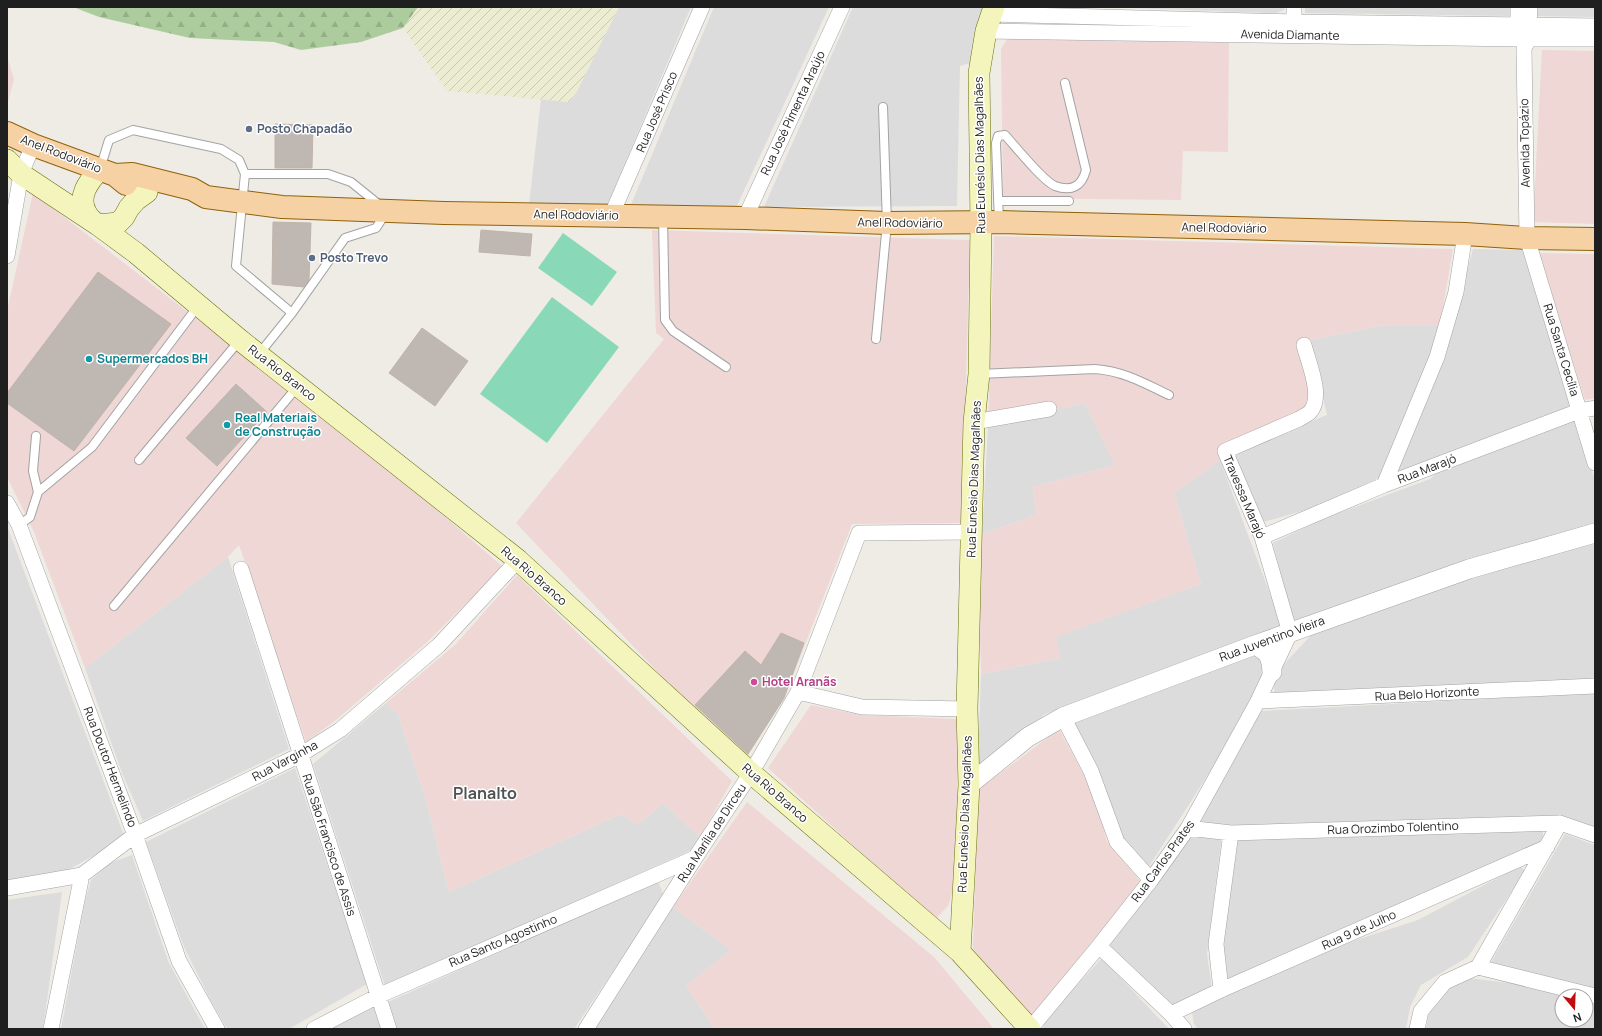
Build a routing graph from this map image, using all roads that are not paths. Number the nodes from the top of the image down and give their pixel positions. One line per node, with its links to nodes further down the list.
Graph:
1 (702, 7): 23 (street, Rua José Prisco)
2 (842, 7): 26 (street, Rua José Pimenta Araújo)
3 (1518, 7): 8 (street, Avenida Topázio)
4 (1530, 7): 8 (street, Avenida Topázio)
5 (990, 17): 6 (street, Avenida Diamante); 28 (main road, Rua Eunésio Dias Magalhães)
6 (1294, 21): 8 (street, Avenida Diamante)
7 (1595, 26): 8 (street, Avenida Diamante)
8 (1524, 36): 9 (street, Avenida Diamante); 31 (street, Avenida Topázio)
9 (1595, 39)
10 (1065, 83): 20 (lane)
11 (883, 107): 27 (lane)
12 (7, 133): 13 (main road, Anel Rodoviário)
13 (33, 146): 14 (street); 15 (main road, Anel Rodoviário)
14 (14, 167): 29 (main road, Rua Rio Branco); 34 (street)
15 (107, 172): 16 (lane); 17 (main road, Anel Rodoviário); 18 (main road, Anel Rodoviário); 29 (main road)
16 (245, 174): 19 (lane); 22 (lane)
17 (147, 192): 18 (main road, Anel Rodoviário); 24 (main road)
18 (206, 197): 19 (main road, Anel Rodoviário)
19 (243, 201): 22 (main road, Anel Rodoviário); 36 (lane)
20 (998, 201): 21 (lane); 28 (lane)
21 (1068, 201)
22 (387, 211): 23 (main road, Anel Rodoviário); 36 (lane)
23 (611, 216): 25 (main road, Anel Rodoviário)
24 (124, 217): 29 (main road); 33 (main road)
25 (663, 217): 26 (main road, Anel Rodoviário); 41 (lane)
26 (745, 218): 27 (main road, Anel Rodoviário)
27 (887, 223): 28 (main road, Anel Rodoviário); 37 (lane)
28 (990, 223): 30 (main road, Anel Rodoviário); 42 (main road, Rua Eunésio Dias Magalhães)
29 (98, 225): 33 (main road, Rua Rio Branco)
30 (1465, 234): 31 (main road, Anel Rodoviário); 52 (street)
31 (1526, 238): 32 (main road, Anel Rodoviário); 47 (street, Rua Santa Cecília)
32 (1595, 239)
33 (136, 254): 35 (main road, Rua Rio Branco)
34 (7, 256)
35 (198, 305): 38 (main road, Rua Rio Branco); 53 (lane)
36 (292, 313): 40 (lane)
37 (876, 339)
38 (240, 340): 40 (main road, Rua Rio Branco); 50 (lane)
39 (1304, 345): 58 (street, Travessa Marajó)
40 (259, 355): 43 (main road, Rua Rio Branco)
41 (726, 367)
42 (979, 374): 44 (lane); 48 (main road, Rua Eunésio Dias Magalhães)
43 (298, 386): 59 (main road, Rua Rio Branco); 61 (lane)
44 (1169, 395)
45 (1595, 408): 47 (street, Rua Marajó)
46 (1049, 409): 48 (street)
47 (1579, 411): 51 (street, Rua Santa Cecília); 52 (street, Rua Marajó)
48 (974, 422): 56 (main road, Rua Eunésio Dias Magalhães)
49 (36, 436): 53 (lane)
50 (139, 460)
51 (1595, 463)
52 (1384, 485): 58 (street, Rua Marajó)
53 (38, 492): 55 (lane)
54 (7, 503): 55 (street, Rua Doutor Hermelindo)
55 (19, 525): 76 (street, Rua Doutor Hermelindo)
56 (971, 532): 66 (street, Rua Marília de Dirceu); 68 (main road, Rua Eunésio Dias Magalhães)
57 (1595, 534): 62 (street, Rua Juventino Vieira)
58 (1262, 537): 62 (street, Travessa Marajó)
59 (518, 560): 70 (street, Rua Varginha); 71 (main road, Rua Rio Branco)
60 (241, 570): 70 (street, Rua São Francisco de Assis)
61 (114, 606)
62 (1290, 633): 63 (street, Rua Juventino Vieira); 64 (street, Rua Carlos Prates)
63 (1255, 645): 64 (street); 69 (street, Rua Juventino Vieira)
64 (1272, 672): 67 (street, Rua Carlos Prates)
65 (1595, 686): 67 (street, Rua Belo Horizonte)
66 (798, 692): 68 (street); 71 (street, Rua Marília de Dirceu)
67 (1258, 701): 74 (street, Rua Carlos Prates)
68 (968, 710): 72 (main road, Rua Eunésio Dias Magalhães)
69 (1064, 717): 72 (street, Rua Juventino Vieira); 81 (street)
70 (300, 755): 76 (street, Rua Varginha); 87 (street, Rua São Francisco de Assis)
71 (752, 773): 79 (street, Rua Marília de Dirceu); 84 (main road, Rua Rio Branco)
72 (969, 785): 84 (main road, Rua Eunésio Dias Magalhães)
73 (1560, 823): 75 (street, Rua Orozimbo Tolentino); 77 (street, Rua Orozimbo Tolentino); 78 (street)
74 (1188, 828): 75 (street, Rua Orozimbo Tolentino); 81 (street, Rua Carlos Prates)
75 (1231, 833): 86 (street)
76 (135, 835): 80 (street, Rua Varginha); 91 (street, Rua Doutor Hermelindo)
77 (1595, 835)
78 (1547, 847): 85 (street); 86 (street, Rua 9 de Julho)
79 (695, 858): 87 (street, Rua Santo Agostinho); 94 (street, Rua Marília de Dirceu)
80 (82, 874): 82 (street, Rua Varginha); 90 (street)
81 (1151, 880): 83 (street, Rua Carlos Prates)
82 (7, 888)
83 (1099, 946): 89 (street); 95 (street, Rua Carlos Prates)
84 (960, 952): 95 (main road, Rua Rio Branco)
85 (1478, 967): 88 (street); 97 (street)
86 (1221, 990): 89 (street, Rua 9 de Julho)
87 (378, 996): 92 (street, Rua Santo Agostinho); 93 (street, Rua São Francisco de Assis)
88 (1595, 996)
89 (1171, 1014): 96 (street)
90 (51, 1029)
91 (217, 1029)
92 (314, 1029)
93 (389, 1029)
94 (586, 1029)
95 (1030, 1029)
96 (1184, 1029)
97 (1417, 1029)

